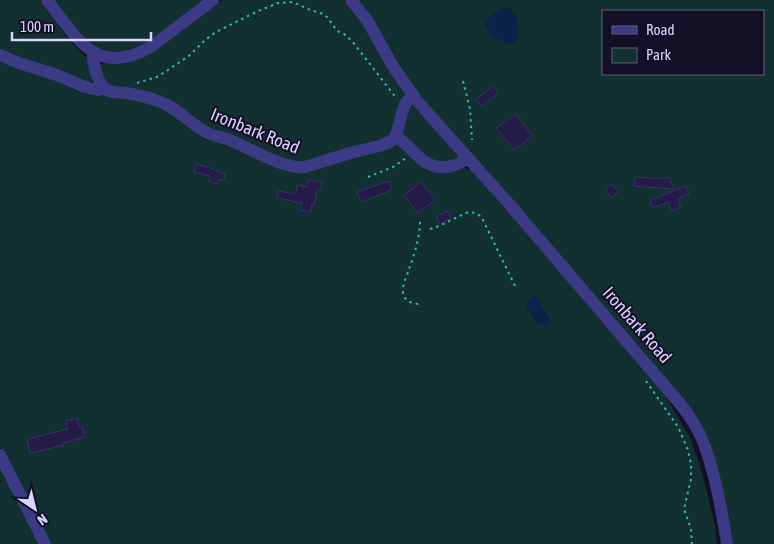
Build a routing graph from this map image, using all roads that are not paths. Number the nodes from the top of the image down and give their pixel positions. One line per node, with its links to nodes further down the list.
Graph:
1 (46, 0): 4 (street)
2 (214, 0): 4 (street)
3 (351, 0): 7 (street, Ironbark Road)
4 (93, 52): 6 (street)
5 (0, 55): 6 (street, Ironbark Road)
6 (104, 88): 8 (street, Ironbark Road)
7 (408, 101): 8 (street); 9 (street, Ironbark Road)
8 (395, 136): 9 (street)
9 (468, 158): 12 (street, Ironbark Road)
10 (0, 455): 11 (street)
11 (45, 544)
12 (726, 544)

